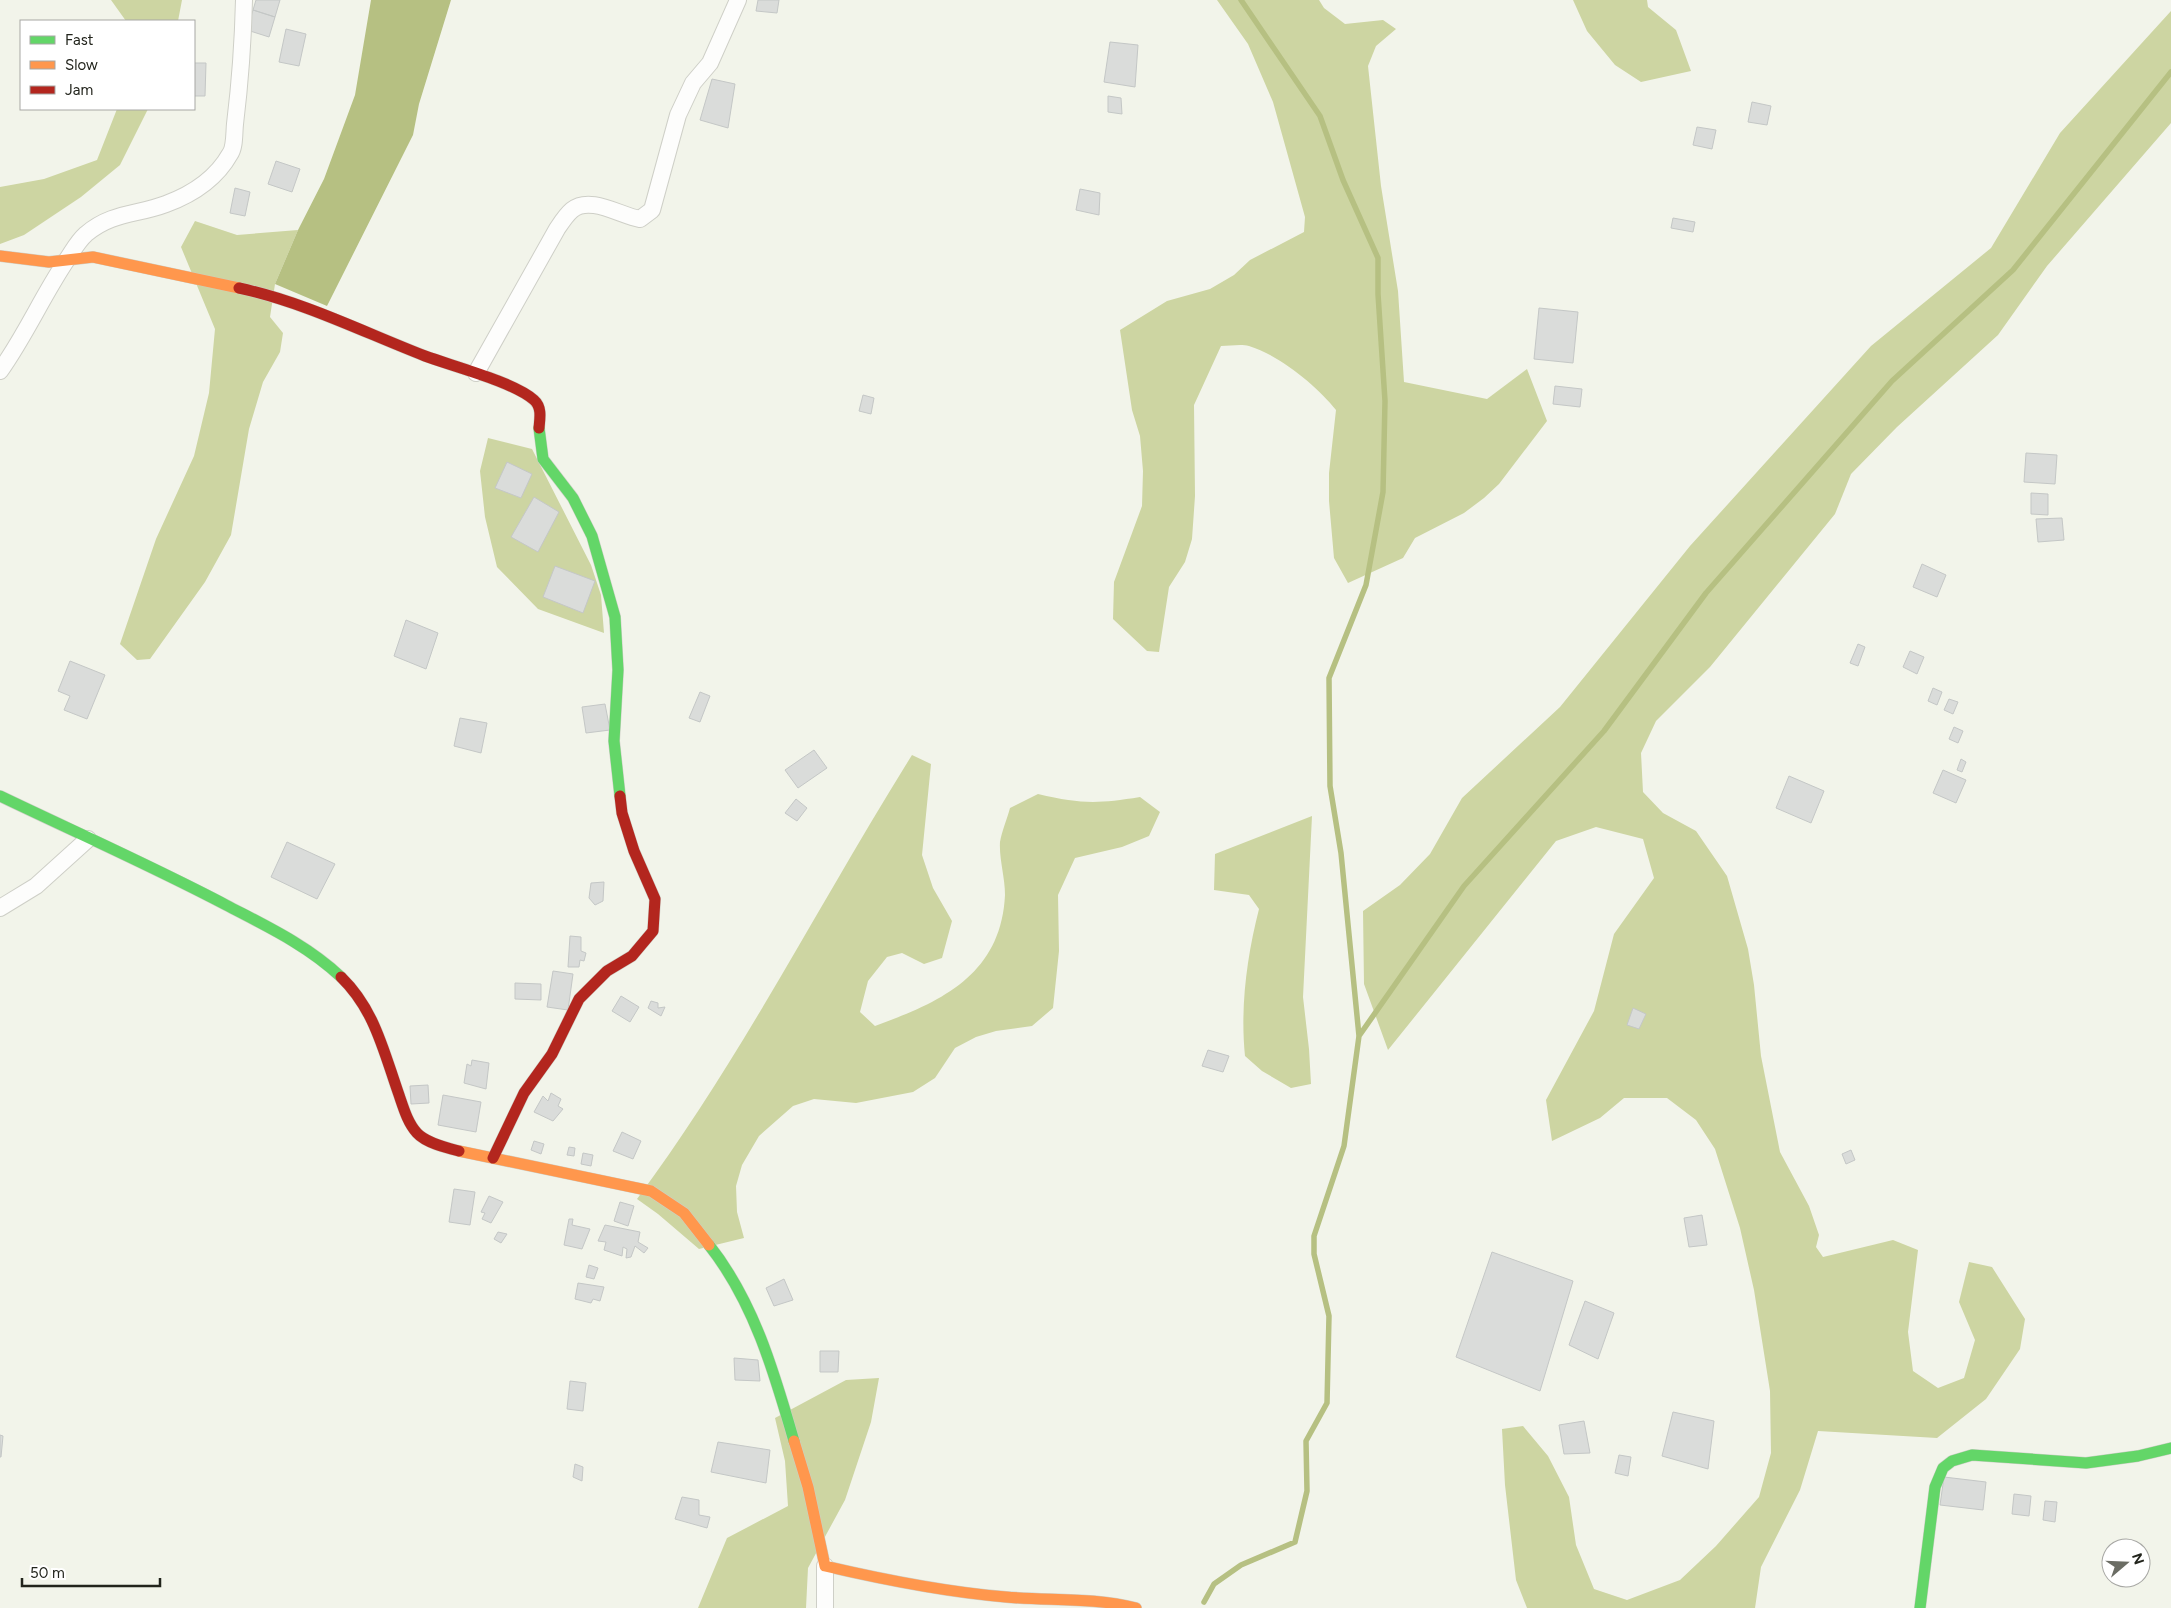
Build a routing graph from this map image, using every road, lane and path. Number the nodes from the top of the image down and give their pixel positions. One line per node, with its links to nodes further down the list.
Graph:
1 (244, 0): 4 (street)
2 (738, 0): 6 (street)
3 (0, 256): 4 (street)
4 (67, 260): 5 (street); 6 (street)
5 (0, 371)
6 (476, 374): 10 (street)
7 (0, 796): 8 (street)
8 (88, 839): 9 (street); 10 (street)
9 (0, 908)
10 (493, 1158): 12 (street)
11 (2171, 1448): 15 (street)
12 (825, 1566): 13 (street); 14 (street)
13 (825, 1608)
14 (1136, 1608)
15 (1920, 1608)

